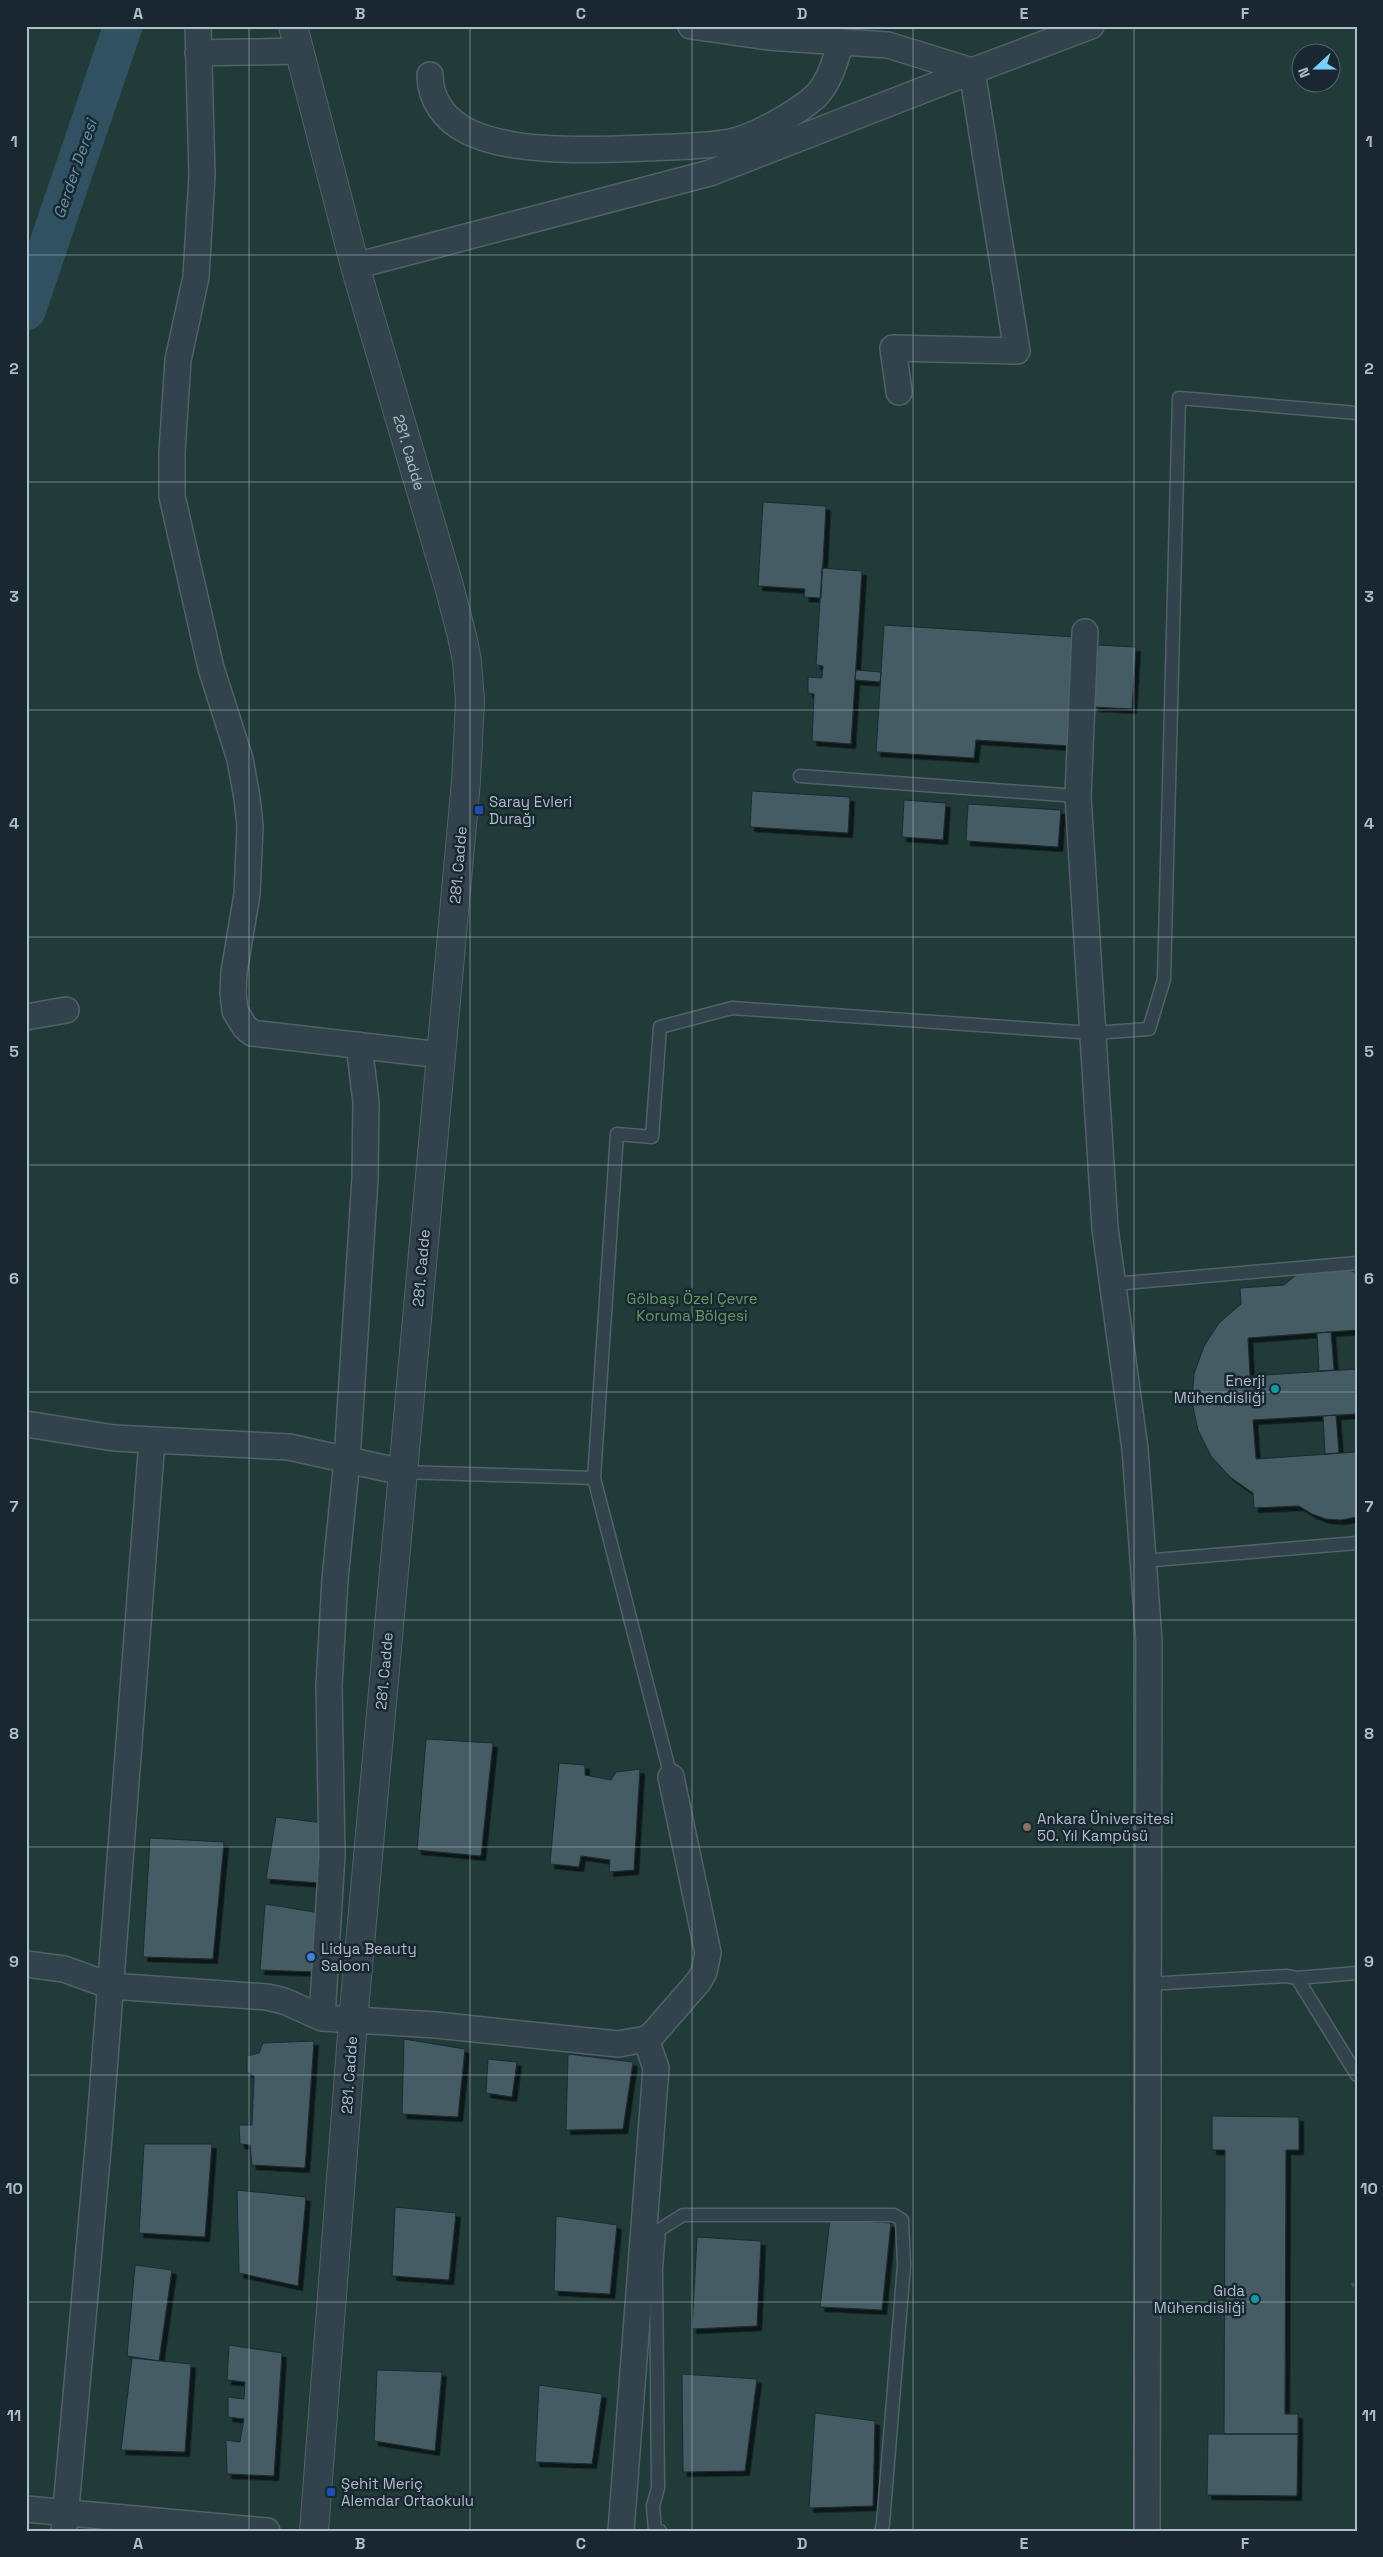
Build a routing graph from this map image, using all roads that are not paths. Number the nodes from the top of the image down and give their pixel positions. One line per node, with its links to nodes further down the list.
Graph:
1 (198, 26): 7 (street)
2 (691, 26): 6 (street)
3 (1091, 26): 8 (street)
4 (888, 36): 6 (street); 8 (street)
5 (296, 39): 7 (street); 10 (street, 281. Cadde)
6 (841, 42): 9 (street)
7 (198, 53): 19 (street)
8 (972, 71): 10 (street); 11 (street)
9 (430, 75)
10 (355, 266): 20 (street, 281. Cadde)
11 (899, 392)
12 (1357, 413): 18 (lane)
13 (1085, 632): 15 (street)
14 (800, 776): 15 (lane)
15 (1078, 796): 18 (street)
16 (66, 1010): 17 (street)
17 (26, 1017)
18 (1093, 1033): 22 (street); 27 (lane)
19 (359, 1046): 20 (street); 25 (street)
20 (441, 1055): 26 (street, 281. Cadde)
21 (1357, 1263): 22 (lane)
22 (1113, 1284): 29 (street)
23 (26, 1424): 24 (street)
24 (152, 1440): 25 (street); 35 (street)
25 (347, 1460): 26 (street); 36 (street)
26 (402, 1472): 27 (lane); 37 (street, 281. Cadde)
27 (594, 1478): 30 (lane)
28 (1357, 1543): 29 (lane)
29 (1143, 1561): 34 (street)
30 (671, 1778): 38 (street)
31 (26, 1964): 35 (street)
32 (1357, 1973): 33 (lane)
33 (1297, 1978): 34 (lane); 39 (lane)
34 (1148, 1984): 47 (street)
35 (111, 1986): 36 (street); 41 (street)
36 (322, 2018): 37 (street)
37 (353, 2021): 38 (street); 43 (street, 281. Cadde)
38 (646, 2039): 44 (street)
39 (1357, 2075)
40 (26, 2509): 41 (street)
41 (65, 2522): 42 (street)
42 (267, 2531)
43 (314, 2531)
44 (621, 2531)
45 (660, 2531): 46 (lane)
46 (881, 2531)
47 (1146, 2531)

